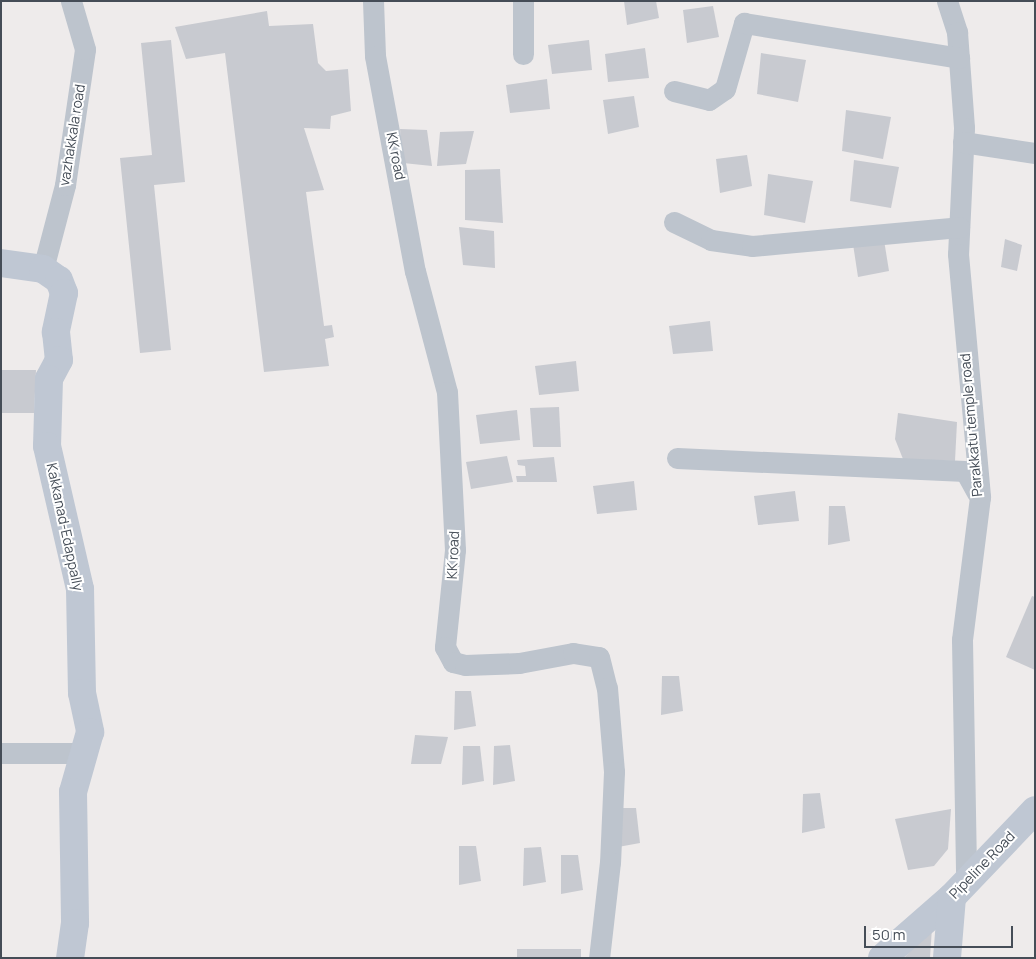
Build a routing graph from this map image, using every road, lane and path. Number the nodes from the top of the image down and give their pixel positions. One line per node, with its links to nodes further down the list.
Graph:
1 (71, 1): 13 (street, vazhakkala road)
2 (373, 1): 21 (street, KK road)
3 (523, 1): 5 (street)
4 (947, 1): 6 (street, Parakkatu temple road)
5 (523, 54)
6 (959, 58): 7 (street); 8 (street, Parakkatu temple road)
7 (674, 91)
8 (963, 142): 9 (street); 11 (street, Parakkatu temple road)
9 (1035, 153)
10 (674, 222): 11 (street)
11 (959, 227): 15 (street, Parakkatu temple road)
12 (1, 263): 13 (street)
13 (43, 269): 17 (street, Kakkanad-Edappally)
14 (677, 458): 15 (street)
15 (980, 497): 19 (street, Parakkatu temple road)
16 (1, 753): 17 (street)
17 (84, 754): 20 (street, Kakkanad-Edappally)
18 (1035, 810): 19 (street, Pipeline Road)
19 (959, 888): 22 (street, Pipeline Road); 23 (street)
20 (64, 952)
21 (599, 958)
22 (882, 958)
23 (947, 958)

